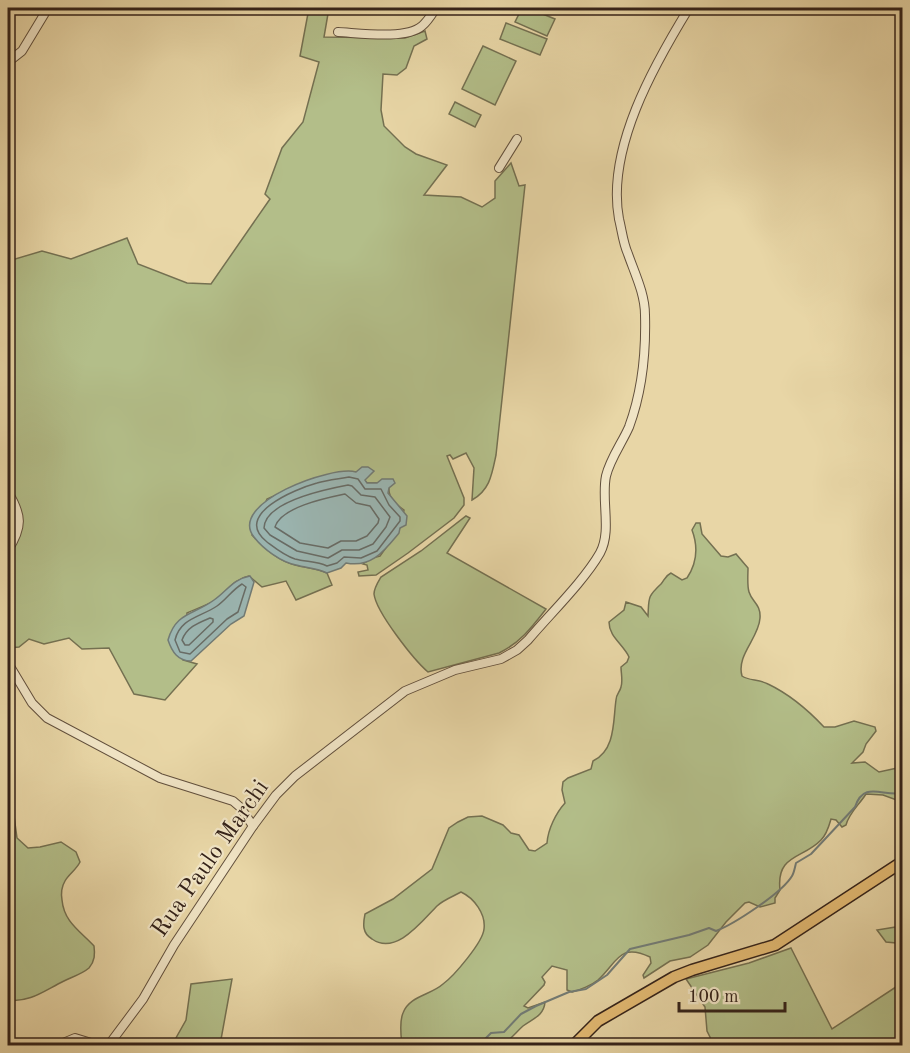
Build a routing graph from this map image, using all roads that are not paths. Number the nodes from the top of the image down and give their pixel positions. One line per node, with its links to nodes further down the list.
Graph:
1 (48, 8): 5 (street)
2 (436, 8): 4 (street)
3 (689, 8): 11 (street, Rua Paulo Marchi)
4 (339, 32)
5 (8, 62)
6 (517, 140): 7 (street)
7 (499, 168)
8 (8, 492): 9 (street)
9 (8, 550)
10 (8, 663): 11 (street)
11 (253, 826): 15 (street, Rua Paulo Marchi)
12 (903, 862): 16 (main road)
13 (56, 1046): 14 (street)
14 (101, 1046)
15 (108, 1046)
16 (573, 1046)

